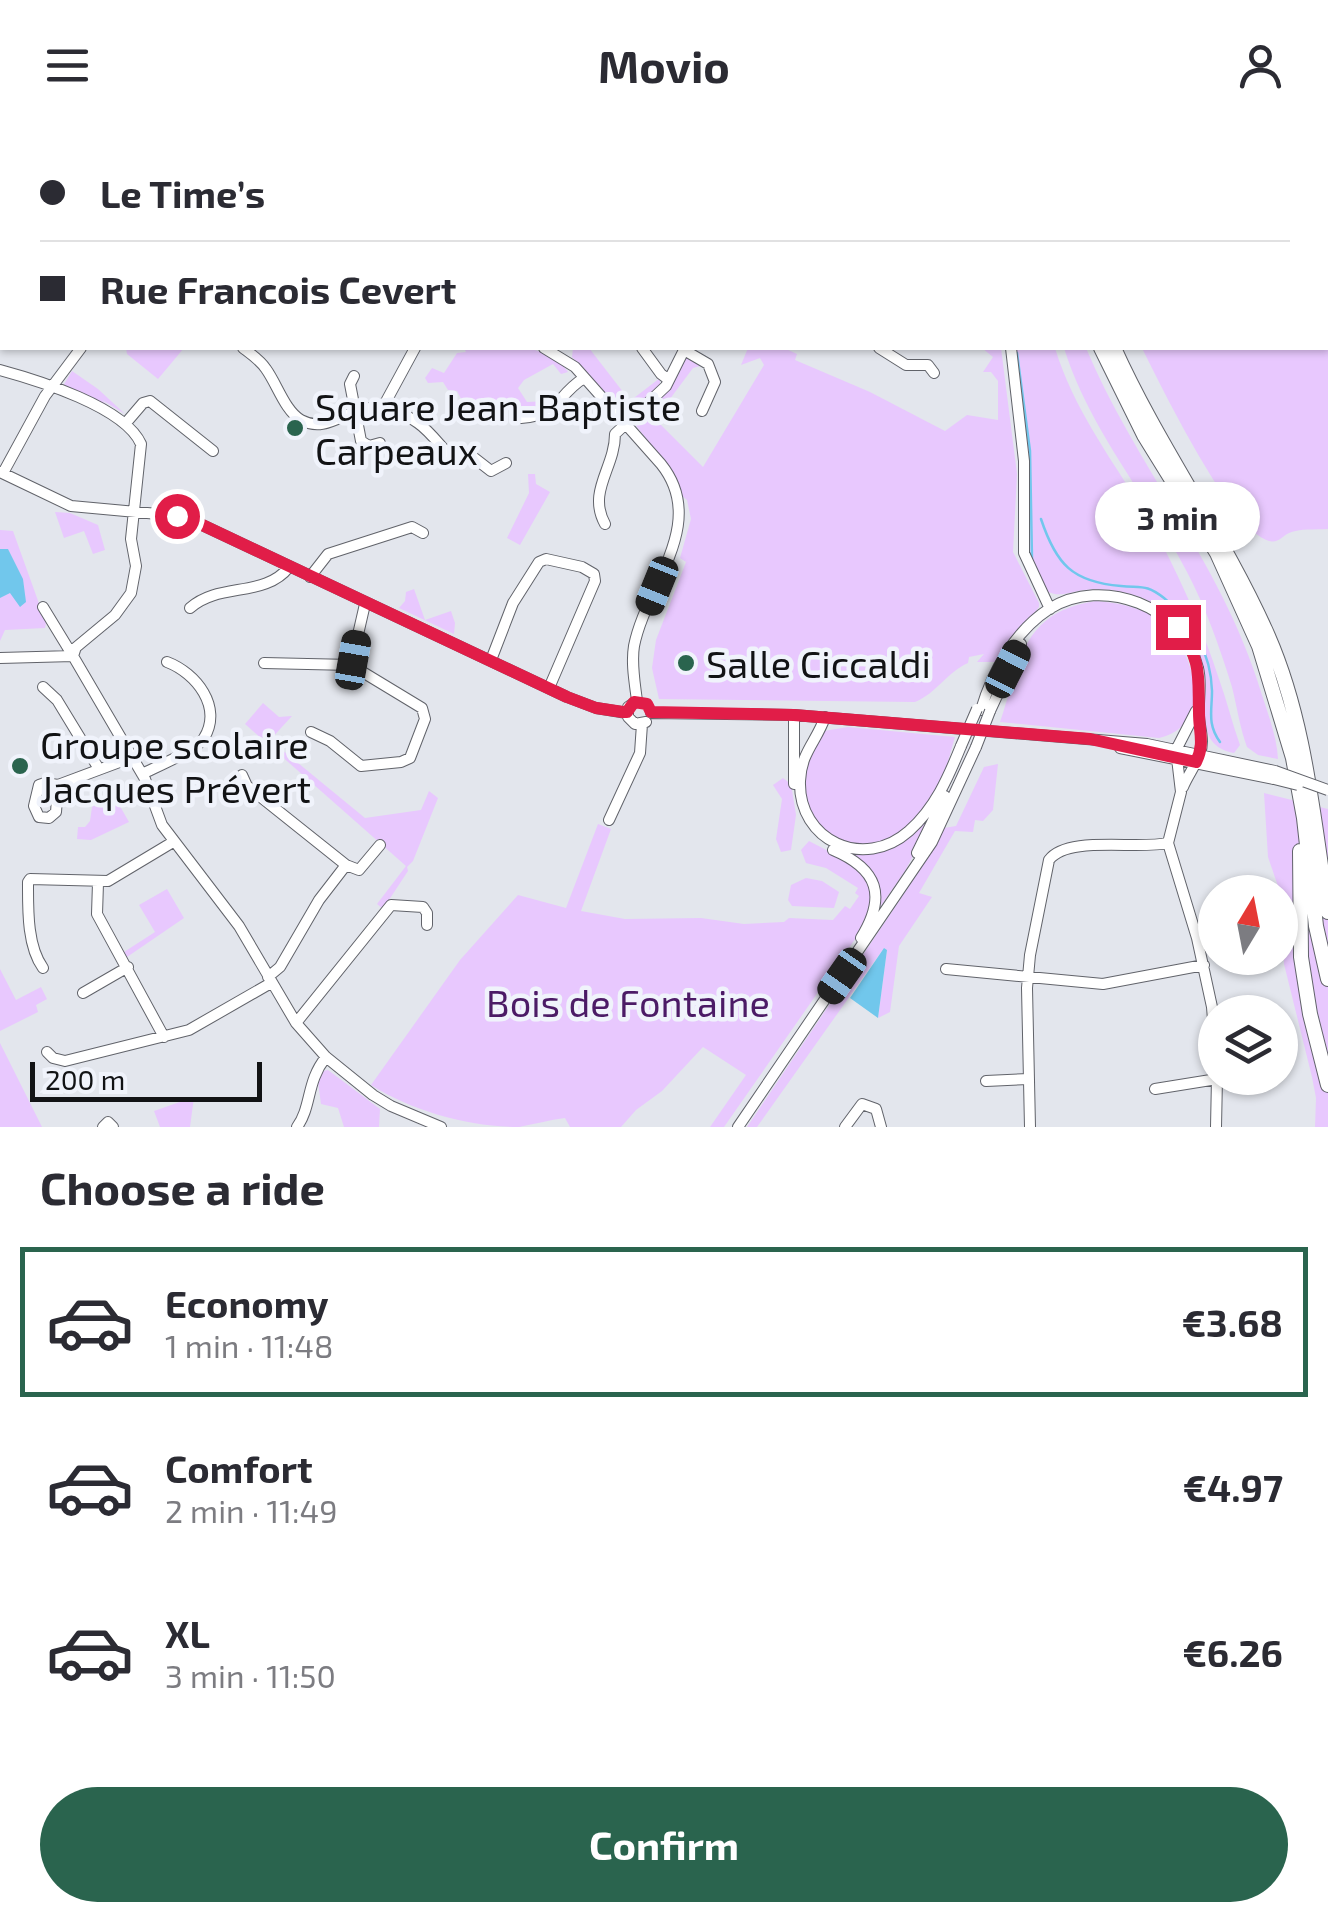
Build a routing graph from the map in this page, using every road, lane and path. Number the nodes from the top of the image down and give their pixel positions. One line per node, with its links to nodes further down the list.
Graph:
1 (80, 350): 17 (street)
2 (246, 350): 19 (street)
3 (413, 350): 18 (street)
4 (548, 350): 15 (street)
5 (643, 350): 16 (street)
6 (684, 350): 16 (street)
7 (686, 350): 20 (street)
8 (881, 350): 13 (street)
9 (1010, 350): 36 (street)
10 (1102, 350): 65 (highway)
11 (1115, 350): 65 (highway)
12 (0, 370): 17 (street)
13 (934, 373)
14 (354, 376): 19 (street)
15 (584, 378): 21 (street); 23 (street)
16 (669, 380): 23 (street)
17 (52, 387): 22 (street); 27 (street)
18 (383, 407): 19 (street); 26 (street)
19 (354, 410): 24 (street)
20 (702, 411)
21 (521, 418)
22 (124, 424): 25 (street); 28 (street)
23 (624, 424): 29 (street); 46 (street)
24 (380, 443)
25 (213, 451)
26 (506, 463)
27 (1, 473): 28 (street)
28 (134, 512): 31 (street); 37 (street)
29 (604, 524)
30 (422, 533): 32 (street)
31 (289, 567): 32 (street); 35 (street)
32 (310, 576): 33 (street)
33 (365, 604): 39 (street); 42 (street)
34 (43, 606): 37 (street)
35 (190, 608)
36 (1050, 609): 47 (street); 55 (street, bridge)
37 (70, 652): 38 (street); 57 (street)
38 (0, 658)
39 (492, 660): 44 (street); 44 (street)
40 (167, 662): 60 (street)
41 (264, 664): 42 (street)
42 (351, 665): 48 (street)
43 (43, 687): 59 (street)
44 (548, 688): 49 (street)
45 (432, 696): 48 (street)
46 (638, 701): 49 (street); 50 (street)
47 (1199, 702): 56 (street); 58 (street)
48 (423, 711): 54 (street)
49 (627, 712): 53 (street)
50 (651, 712): 51 (street); 53 (street)
51 (794, 715): 52 (street); 80 (street)
52 (825, 717): 55 (street); 56 (street)
53 (642, 724): 66 (street)
54 (312, 732)
55 (968, 746): 80 (street)
56 (1177, 754): 58 (street); 64 (street)
57 (133, 757): 59 (street); 60 (street)
58 (1198, 758): 63 (street, bridge); 64 (street)
59 (99, 769): 62 (street)
60 (142, 774): 67 (street)
61 (242, 775): 71 (street)
62 (58, 785)
63 (1328, 791)
64 (1181, 792): 68 (street)
65 (1308, 801): 70 (highway); 73 (highway); 82 (highway); 92 (highway)
66 (609, 820)
67 (172, 842): 72 (street); 83 (street)
68 (1168, 843): 75 (street); 81 (street)
69 (380, 844): 71 (street)
70 (1328, 844)
71 (346, 865): 83 (street)
72 (98, 882): 76 (street); 78 (street)
73 (1328, 912)
74 (427, 925): 85 (street)
75 (1198, 946)
76 (128, 967): 84 (street); 86 (street)
77 (1198, 967): 81 (street)
78 (44, 968)
79 (946, 970): 81 (street)
80 (842, 976): 99 (street)
81 (1028, 977): 89 (street)
82 (1328, 979)
83 (270, 980): 85 (street); 86 (street)
84 (84, 993)
85 (296, 1023): 88 (street)
86 (164, 1037): 87 (street)
87 (47, 1052)
88 (326, 1057): 97 (street); 98 (street)
89 (1029, 1079): 90 (street); 102 (street)
90 (986, 1081)
91 (1198, 1081): 93 (street)
92 (1328, 1085)
93 (1155, 1089)
94 (1217, 1095): 103 (street)
95 (102, 1127): 96 (street)
96 (113, 1127)
97 (297, 1127)
98 (441, 1127)
99 (738, 1127)
100 (845, 1127): 101 (street)
101 (880, 1127)
102 (1030, 1127)
103 (1216, 1127)

